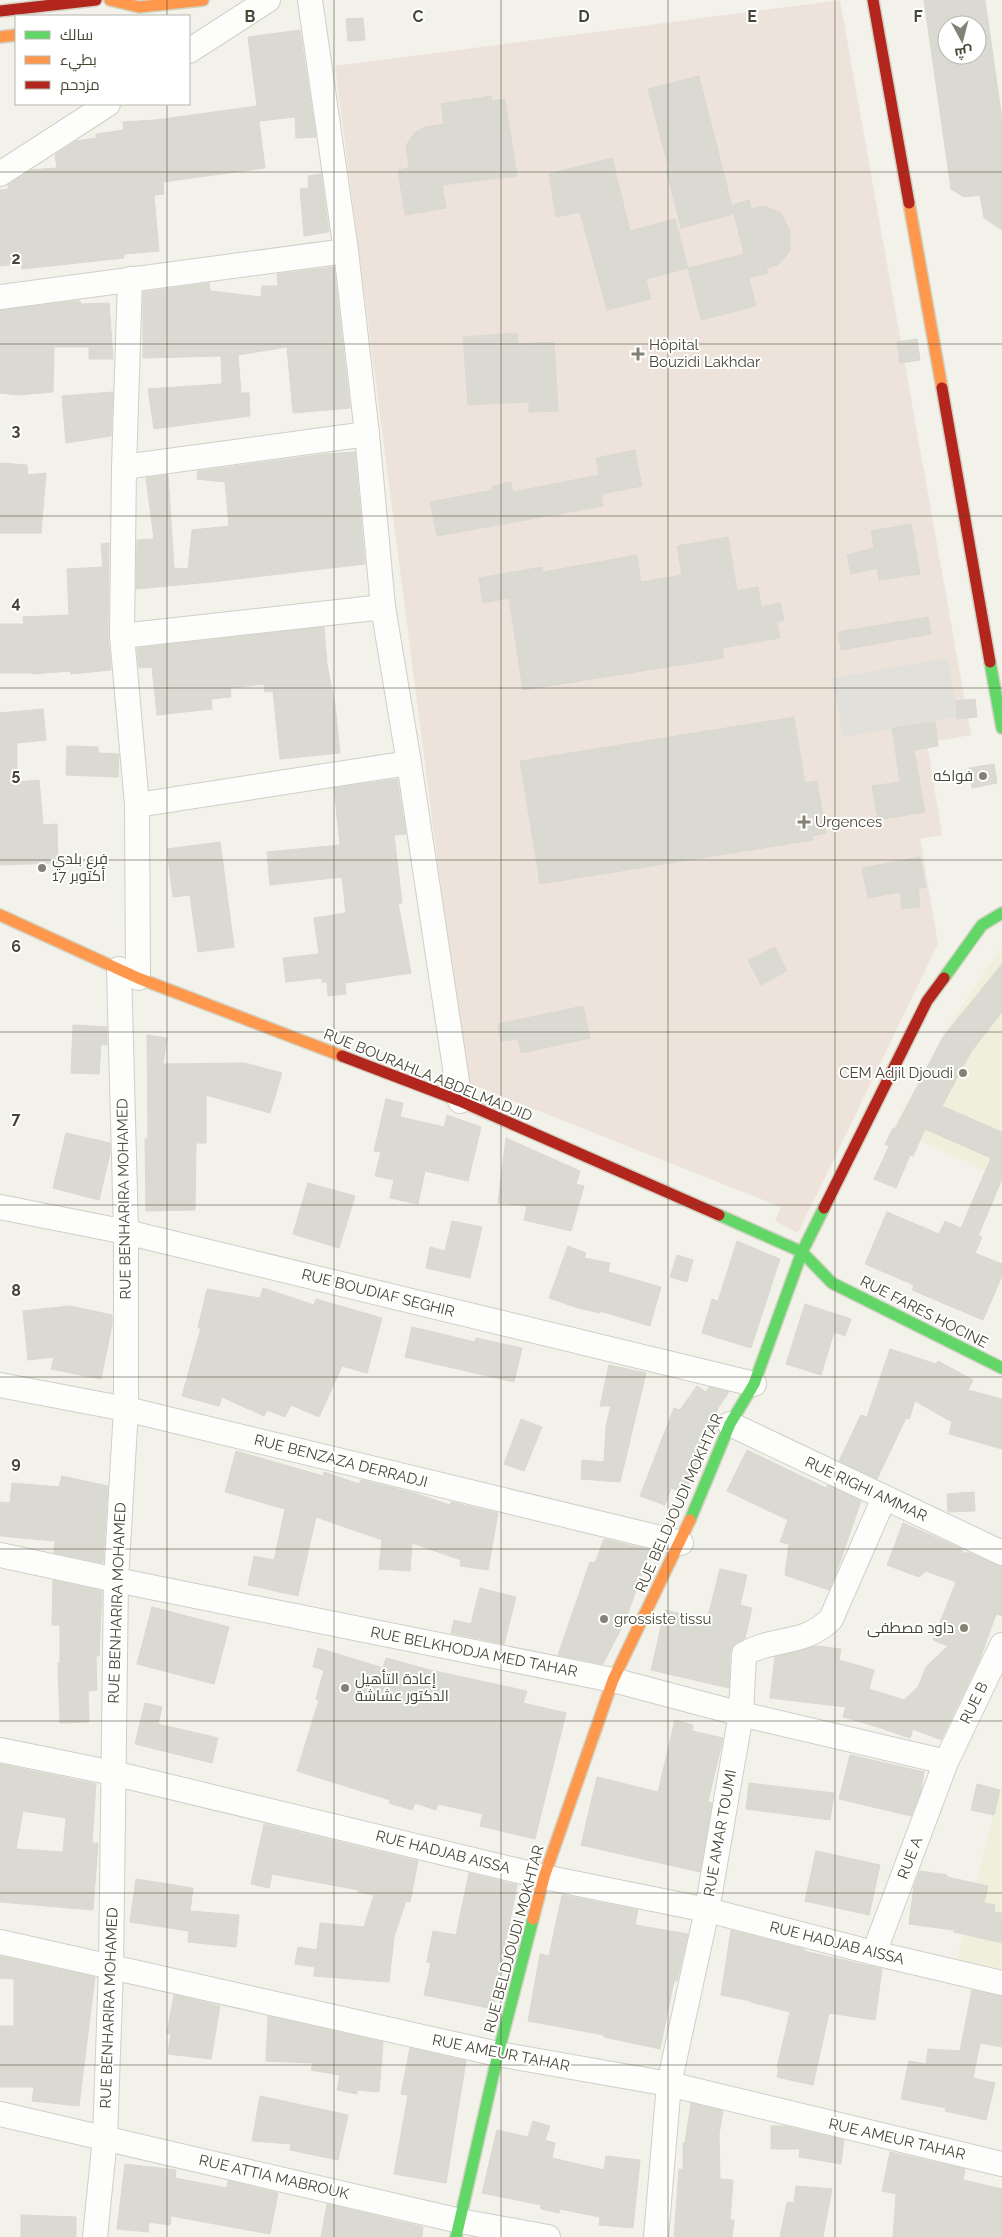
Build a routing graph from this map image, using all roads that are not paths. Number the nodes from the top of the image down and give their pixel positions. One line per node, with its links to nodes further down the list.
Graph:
1 (96, 0): 8 (street)
2 (110, 0): 7 (street)
3 (203, 0): 7 (street)
4 (268, 0): 12 (street)
5 (310, 0): 15 (street)
6 (873, 0): 22 (street)
7 (139, 7): 9 (street)
8 (0, 11)
9 (122, 15)
10 (15, 34): 11 (street)
11 (0, 36)
12 (190, 50)
13 (106, 105): 14 (street)
14 (0, 174)
15 (346, 251): 16 (street); 18 (street)
16 (130, 279): 17 (street); 19 (street, RUE BENHARIRA MOHAMED)
17 (0, 297)
18 (367, 434): 19 (street); 20 (street)
19 (124, 467): 21 (street, RUE BENHARIRA MOHAMED)
20 (383, 607): 21 (street); 23 (street)
21 (122, 636): 24 (street, RUE BENHARIRA MOHAMED)
22 (1001, 718)
23 (409, 763): 24 (street); 28 (street)
24 (137, 805): 27 (street, RUE BENHARIRA MOHAMED)
25 (1002, 913): 31 (street, RUE BELDJOUDI MOKHTAR)
26 (0, 915): 27 (street, RUE BOURAHLA ABDELMADJID)
27 (128, 974): 28 (street, RUE BOURAHLA ABDELMADJID); 30 (street, RUE BENHARIRA MOHAMED)
28 (460, 1101): 31 (street, RUE BOURAHLA ABDELMADJID)
29 (0, 1207): 30 (street, RUE BOUDIAF SEGHIR)
30 (126, 1232): 34 (street, RUE BOUDIAF SEGHIR); 36 (street, RUE BENHARIRA MOHAMED)
31 (802, 1252): 32 (street, RUE BOURAHLA ABDELMADJID); 34 (street, RUE BELDJOUDI MOKHTAR)
32 (832, 1283): 33 (street, RUE FARES HOCINE)
33 (1002, 1368)
34 (754, 1384): 37 (street, RUE BELDJOUDI MOKHTAR)
35 (0, 1385): 36 (street, RUE BENZAZA DERRADJI)
36 (126, 1409): 39 (street, RUE BENZAZA DERRADJI); 42 (street, RUE BENHARIRA MOHAMED)
37 (730, 1424): 38 (street, RUE RIGHI AMMAR); 39 (street, RUE BELDJOUDI MOKHTAR)
38 (884, 1498): 40 (street, RUE RIGHI AMMAR); 45 (street, RUE AMAR TOUMI)
39 (681, 1543): 44 (street, RUE BELDJOUDI MOKHTAR)
40 (1002, 1553)
41 (0, 1555): 42 (street, RUE BELKHODJA MED TAHAR)
42 (116, 1580): 44 (street, RUE BELKHODJA MED TAHAR); 48 (street, RUE BENHARIRA MOHAMED)
43 (1002, 1645): 47 (street, RUE B)
44 (612, 1680): 45 (street, RUE BELKHODJA MED TAHAR); 49 (street, RUE BELDJOUDI MOKHTAR)
45 (741, 1714): 47 (street, RUE BELKHODJA MED TAHAR); 50 (street, RUE AMAR TOUMI)
46 (0, 1750): 48 (street, RUE HADJAB AISSA)
47 (946, 1762): 52 (street, RUE A)
48 (113, 1772): 49 (street, RUE HADJAB AISSA); 53 (street, RUE BENHARIRA MOHAMED)
49 (544, 1877): 50 (street, RUE HADJAB AISSA); 55 (street, RUE BELDJOUDI MOKHTAR)
50 (707, 1910): 52 (street, RUE HADJAB AISSA); 56 (street, RUE AMAR TOUMI)
51 (0, 1942): 53 (street, RUE AMEUR TAHAR)
52 (874, 1953): 54 (street, RUE HADJAB AISSA)
53 (111, 1968): 55 (street, RUE AMEUR TAHAR); 58 (street, RUE BENHARIRA MOHAMED)
54 (1002, 1983)
55 (498, 2054): 56 (street, RUE AMEUR TAHAR); 60 (street, RUE BELDJOUDI MOKHTAR)
56 (669, 2084): 59 (street, RUE AMEUR TAHAR); 63 (street, RUE AMAR TOUMI)
57 (0, 2114): 58 (street, RUE ATTIA MABROUK)
58 (105, 2138): 60 (street, RUE ATTIA MABROUK); 61 (street, RUE BENHARIRA MOHAMED)
59 (1002, 2164)
60 (458, 2229): 62 (street, RUE ATTIA MABROUK)
61 (95, 2237)
62 (548, 2237)
63 (656, 2237)

